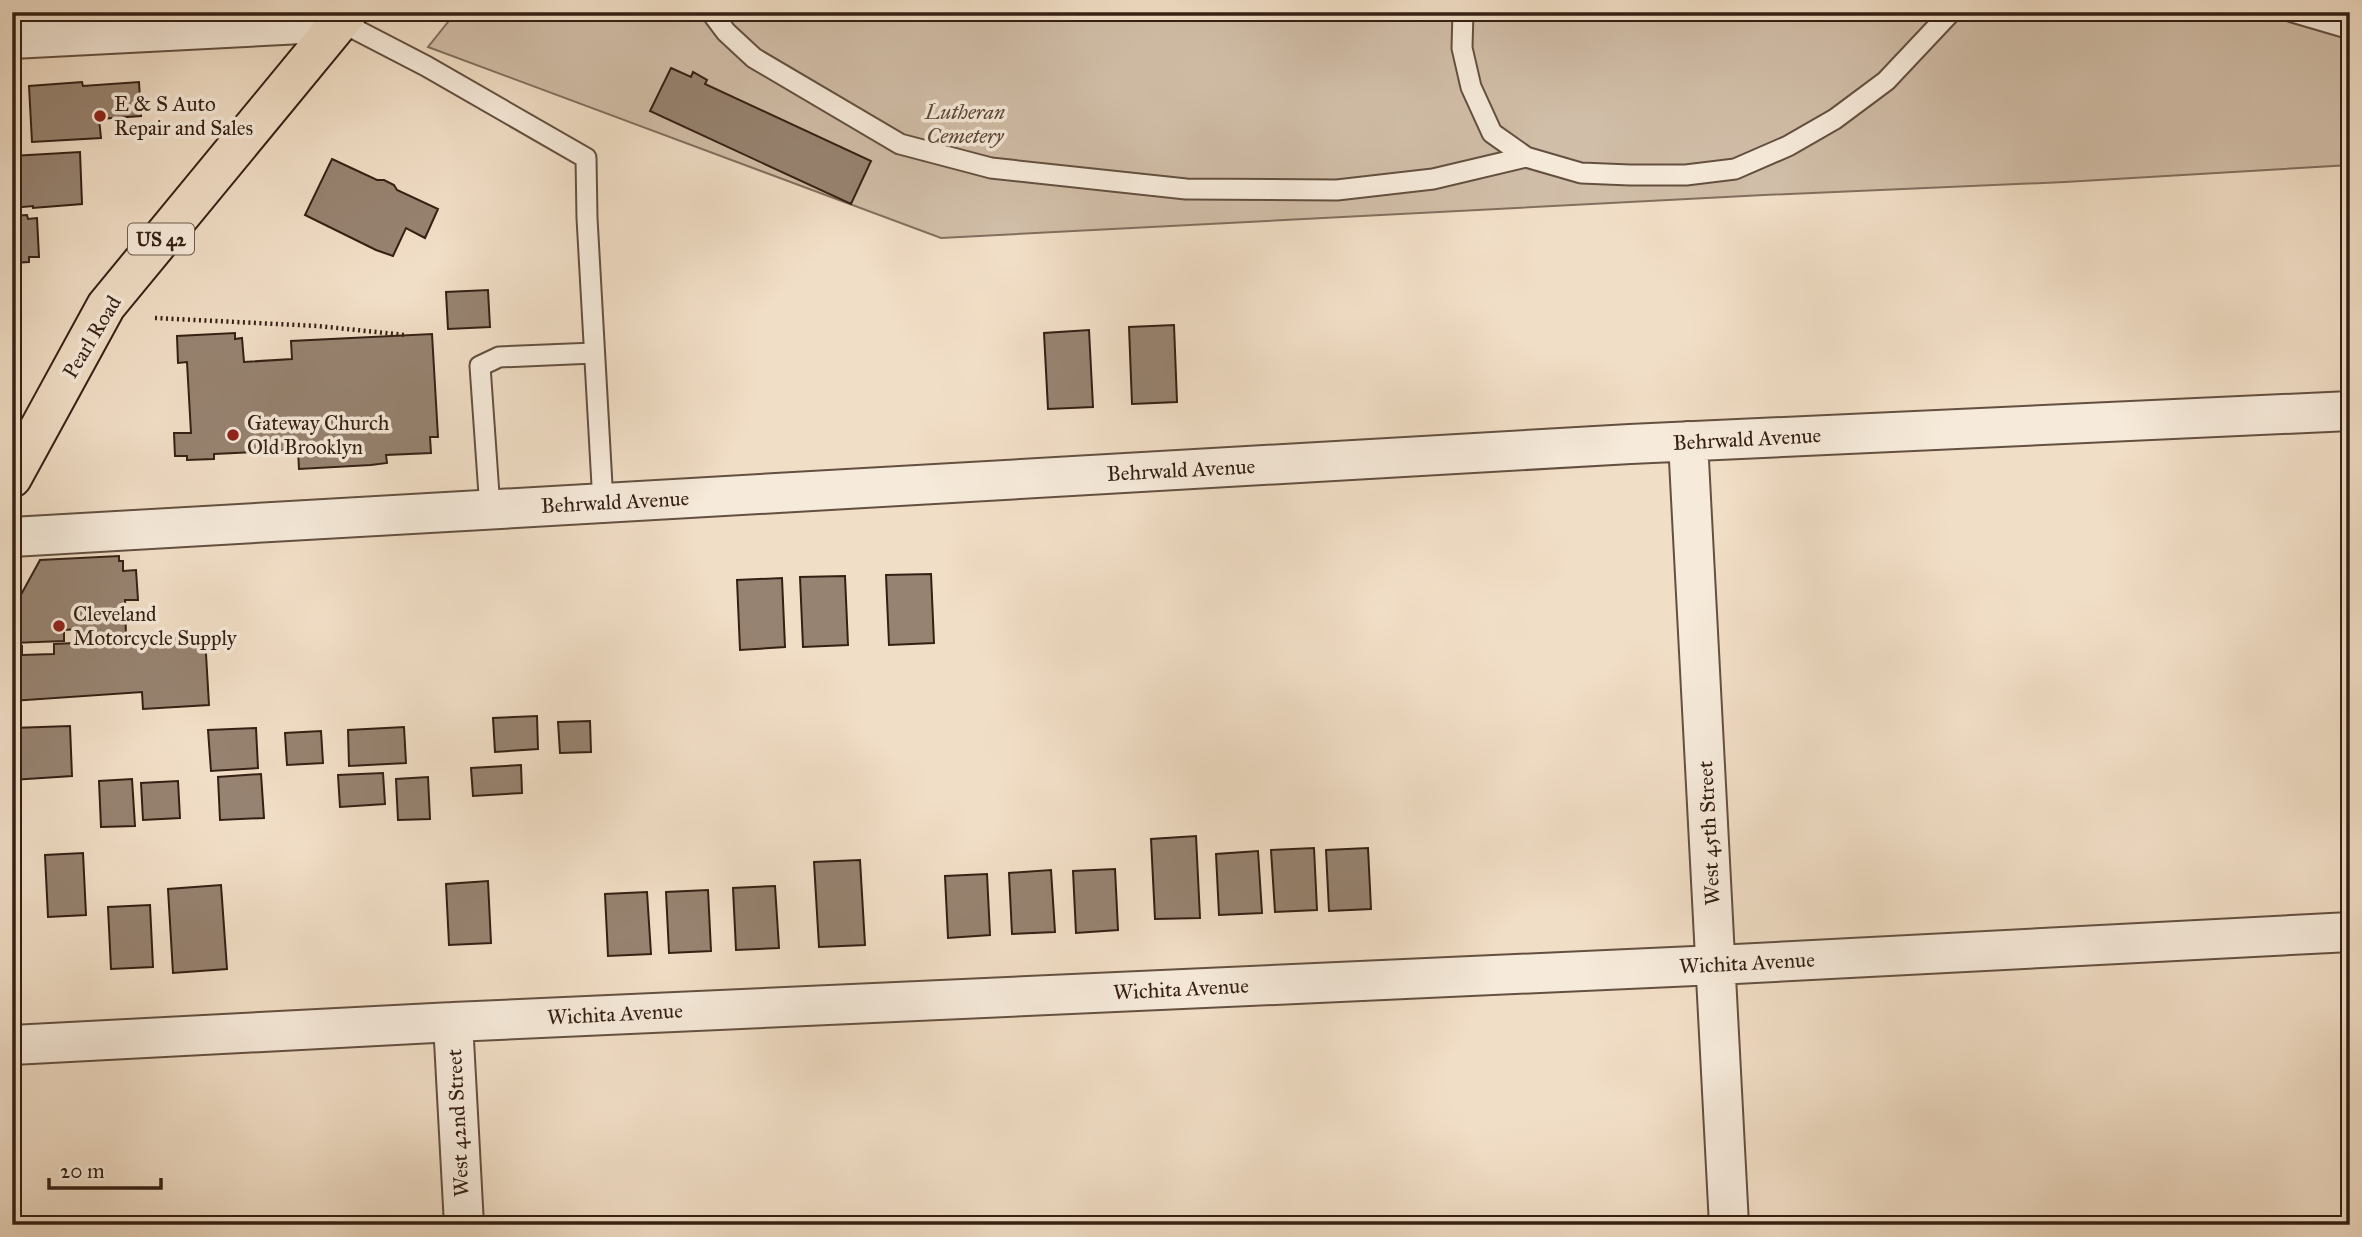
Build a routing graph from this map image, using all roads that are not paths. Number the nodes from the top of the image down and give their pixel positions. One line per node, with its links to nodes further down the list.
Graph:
1 (711, 12): 8 (lane)
2 (1463, 12): 8 (lane)
3 (1951, 12): 8 (lane)
4 (2292, 12): 6 (lane)
5 (345, 17): 7 (street); 9 (lane); 12 (main road, Pearl Road / US 42)
6 (2350, 29)
7 (12, 39)
8 (1526, 157)
9 (594, 353): 13 (lane); 14 (lane)
10 (2350, 411): 11 (street, Behrwald Avenue)
11 (1688, 441): 13 (street, Behrwald Avenue); 17 (street, West 45th Street)
12 (12, 478)
13 (603, 503): 14 (street, Behrwald Avenue)
14 (491, 509): 15 (street, Behrwald Avenue)
15 (12, 537)
16 (2350, 932): 17 (street, Wichita Avenue)
17 (1716, 965): 18 (street, Wichita Avenue); 21 (street, West 45th Street)
18 (453, 1022): 19 (street, Wichita Avenue); 20 (street, West 42nd Street)
19 (12, 1045)
20 (464, 1225)
21 (1729, 1225)

